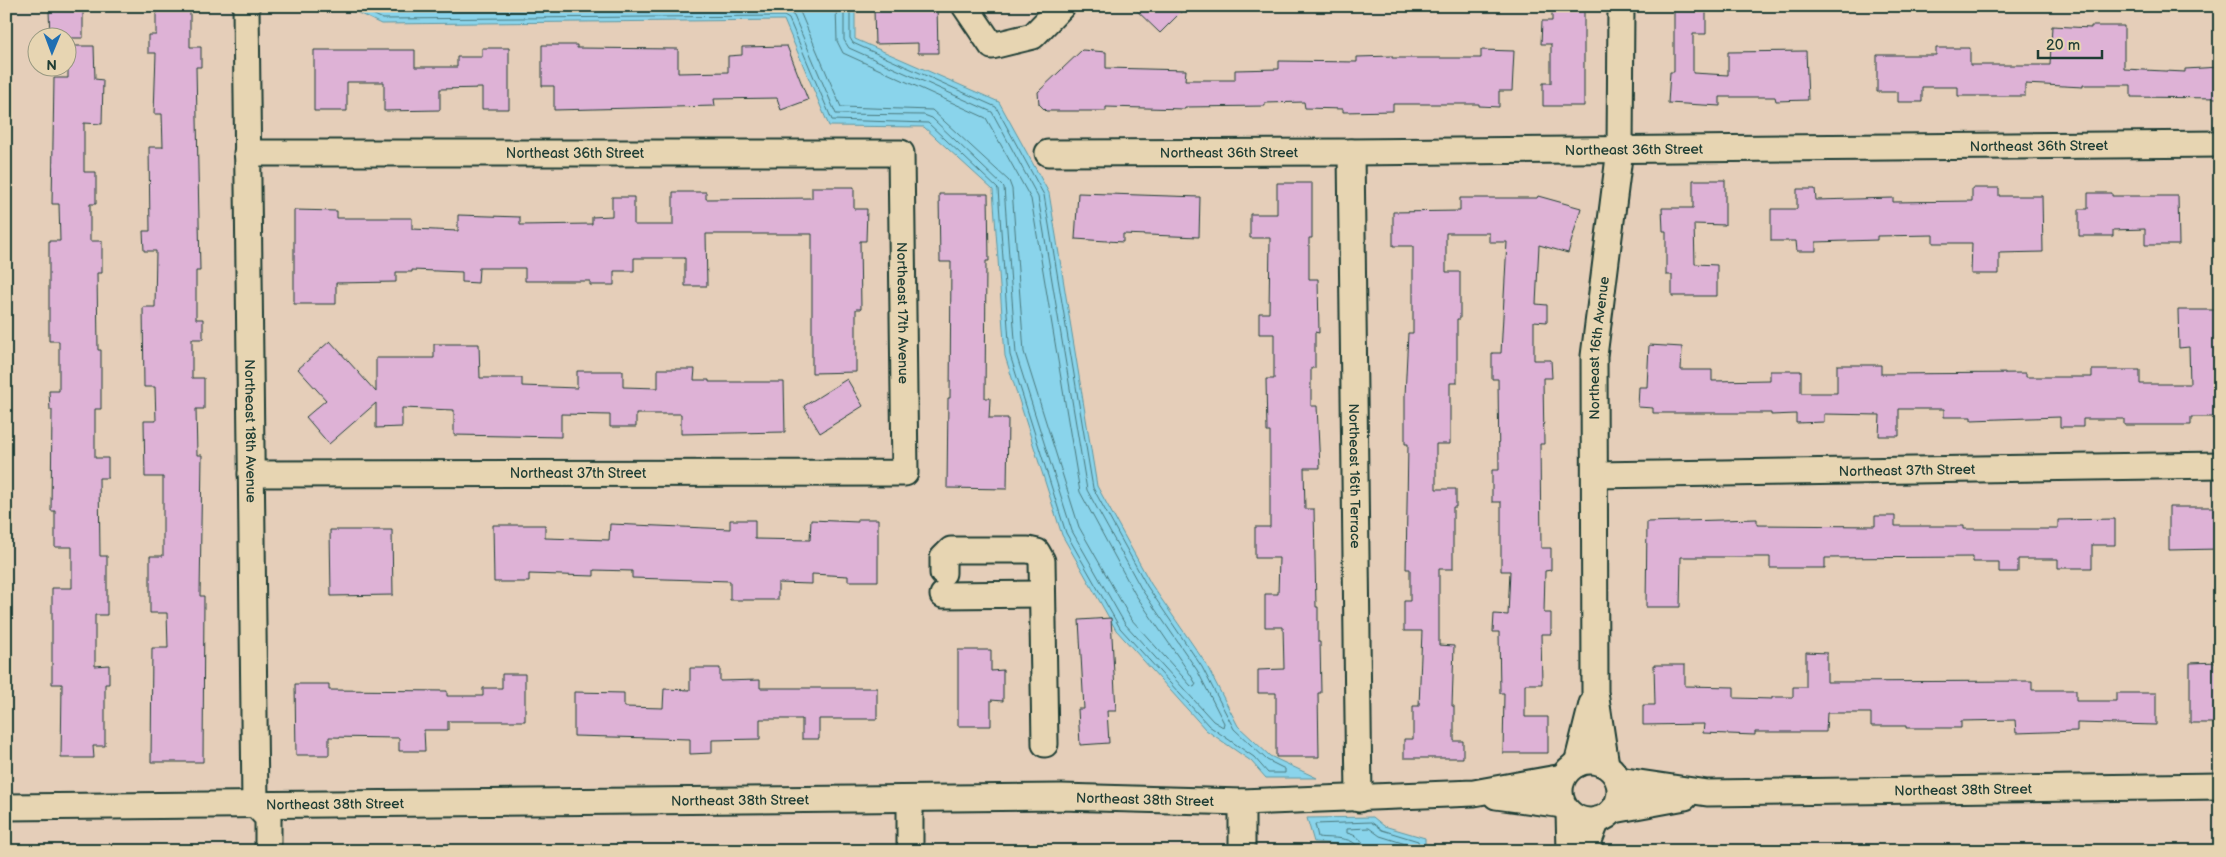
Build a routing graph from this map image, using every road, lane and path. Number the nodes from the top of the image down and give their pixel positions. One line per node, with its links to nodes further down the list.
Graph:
1 (246, 6): 8 (street, Northeast 18th Avenue)
2 (965, 6): 3 (street)
3 (1062, 6)
4 (1621, 6): 6 (street, Northeast 16th Avenue)
5 (2220, 144): 6 (street, Northeast 36th Street)
6 (1620, 149): 7 (street, Northeast 36th Street); 14 (street, Northeast 16th Avenue)
7 (1351, 152): 10 (street, Northeast 36th Street); 23 (street, Northeast 16th Terrace)
8 (247, 153): 9 (street, Northeast 36th Street); 13 (street, Northeast 18th Avenue)
9 (901, 153): 12 (street, Northeast 17th Avenue)
10 (1048, 153)
11 (2220, 465): 14 (street, Northeast 37th Street)
12 (905, 473): 13 (street, Northeast 37th Street)
13 (251, 474): 26 (street, Northeast 18th Avenue)
14 (1595, 475): 16 (street, Northeast 16th Avenue)
15 (1042, 594): 15 (street); 17 (street)
16 (1595, 692): 18 (street, Northeast 16th Avenue); 19 (street, Northeast 16th Avenue)
17 (1045, 744)
18 (1570, 770): 19 (street); 21 (street, Northeast 38th Street); 28 (street)
19 (1612, 772): 22 (street, Northeast 38th Street); 29 (street)
20 (2220, 786): 22 (street, Northeast 38th Street)
21 (1474, 793): 23 (street, Northeast 38th Street); 28 (street, Northeast 38th Street)
22 (1707, 793): 29 (street, Northeast 38th Street)
23 (1359, 799): 25 (street, Northeast 38th Street)
24 (910, 800): 25 (street, Northeast 38th Street); 26 (street, Northeast 38th Street); 31 (street)
25 (1242, 802): 32 (street)
26 (255, 804): 27 (street, Northeast 38th Street); 30 (street)
27 (6, 807)
28 (1566, 809): 29 (street); 33 (street)
29 (1605, 815): 34 (street)
30 (268, 851)
31 (910, 851)
32 (1242, 851)
33 (1570, 851)
34 (1585, 851)

